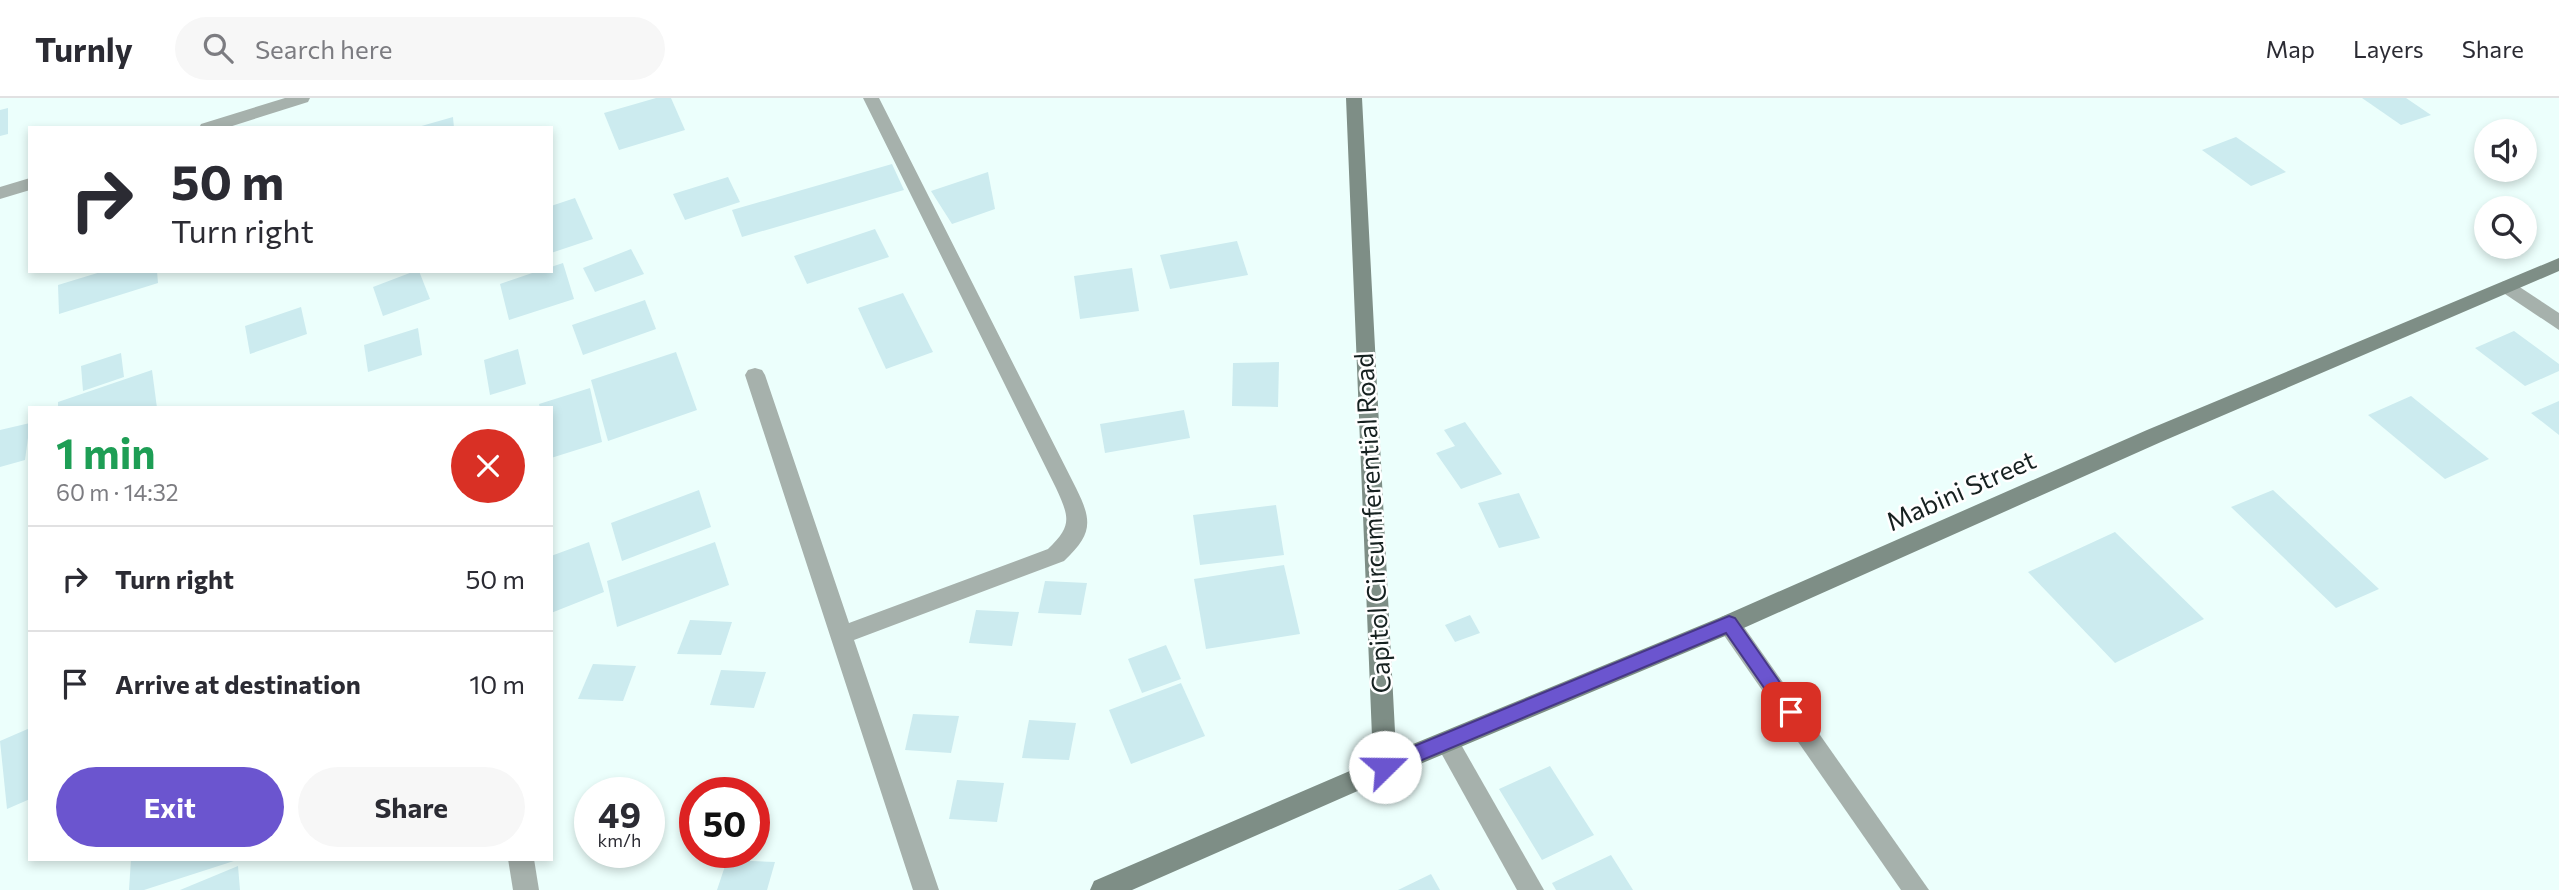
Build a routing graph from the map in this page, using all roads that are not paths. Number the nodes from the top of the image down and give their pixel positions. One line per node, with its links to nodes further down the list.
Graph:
1 (302, 98): 4 (street)
2 (871, 98): 12 (street)
3 (1354, 98): 14 (main road, Capitol Circumferential Road)
4 (213, 126)
5 (28, 185): 6 (street)
6 (0, 193)
7 (2559, 264): 8 (main road, Mabini Street)
8 (2509, 287): 9 (street); 11 (main road, Mabini Street)
9 (2559, 323)
10 (755, 375): 12 (street)
11 (1729, 624): 13 (main road, Mabini Street); 20 (street)
12 (840, 636): 17 (street)
13 (1447, 742): 14 (main road, Mabini Street); 19 (street)
14 (1385, 767): 18 (main road)
15 (520, 861): 16 (street)
16 (526, 890)
17 (926, 890)
18 (1103, 890)
19 (1531, 890)
20 (1916, 890)

